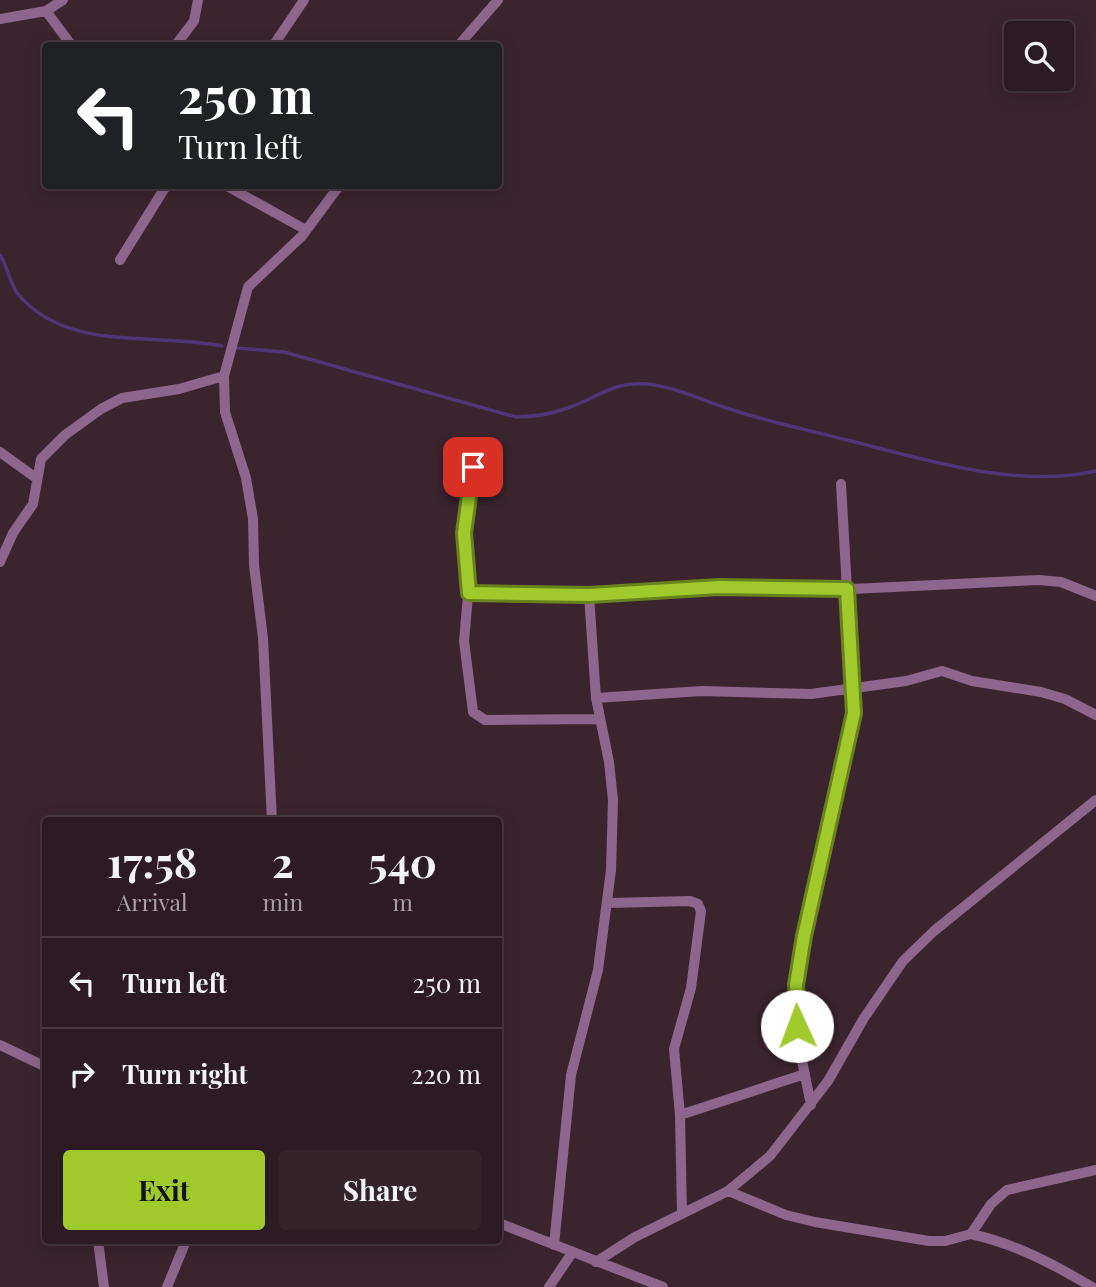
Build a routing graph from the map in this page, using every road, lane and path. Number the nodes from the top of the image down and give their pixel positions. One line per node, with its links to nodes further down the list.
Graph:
1 (63, 0): 5 (street)
2 (198, 0): 8 (street)
3 (304, 0): 9 (street)
4 (498, 0): 10 (street)
5 (46, 10): 6 (street); 7 (street)
6 (0, 19)
7 (69, 42)
8 (178, 42)
9 (276, 42)
10 (461, 42)
11 (164, 189): 15 (street)
12 (232, 189): 14 (street)
13 (337, 189): 14 (street)
14 (306, 230): 16 (street)
15 (120, 260)
16 (223, 376): 19 (street); 31 (street)
17 (0, 452): 19 (street)
18 (473, 467): 23 (street)
19 (36, 478): 21 (street)
20 (841, 485): 22 (street)
21 (0, 562)
22 (847, 589): 24 (street); 25 (street); 26 (street)
23 (469, 593): 24 (street); 29 (street)
24 (589, 595): 27 (street)
25 (1096, 596)
26 (854, 688): 27 (street); 28 (street); 35 (street)
27 (596, 698): 29 (street)
28 (1096, 715)
29 (599, 719): 32 (street)
30 (1096, 800): 36 (street)
31 (272, 817)
32 (608, 903): 37 (street); 45 (street)
33 (0, 1045): 34 (street)
34 (42, 1065)
35 (805, 1074): 36 (street); 37 (street)
36 (811, 1105): 39 (street)
37 (680, 1115): 40 (street)
38 (1096, 1170): 42 (street)
39 (728, 1191): 40 (street); 42 (street)
40 (682, 1214): 47 (street)
41 (502, 1224): 45 (street)
42 (971, 1234): 52 (street)
43 (98, 1244): 48 (street)
44 (185, 1244): 49 (street)
45 (554, 1245): 46 (street)
46 (572, 1253): 47 (street); 50 (street)
47 (596, 1262): 51 (street)
48 (104, 1287)
49 (167, 1287)
50 (549, 1287)
51 (663, 1287)
52 (1092, 1287)

